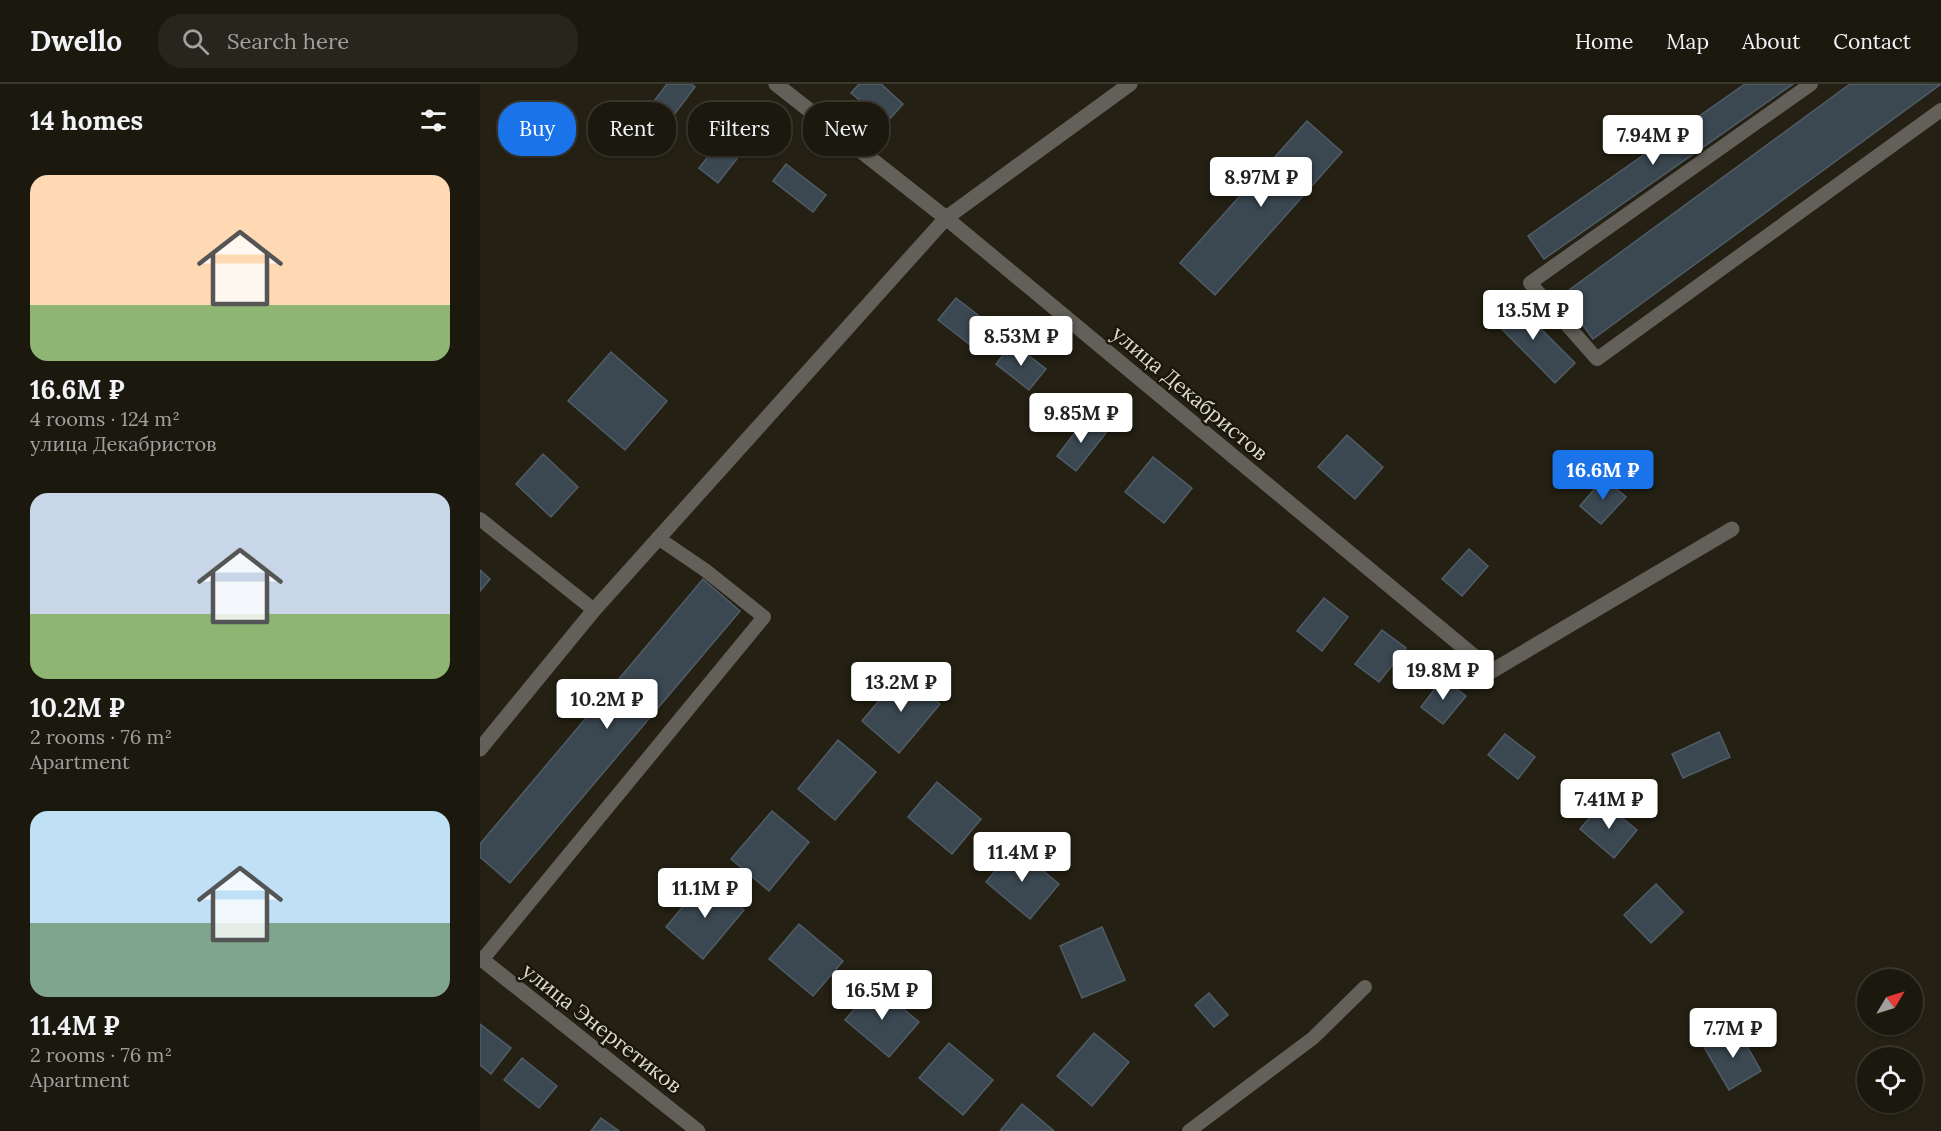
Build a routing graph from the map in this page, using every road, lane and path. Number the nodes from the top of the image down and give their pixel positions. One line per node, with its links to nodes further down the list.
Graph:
1 (776, 84): 5 (street, улица Декабристов)
2 (1130, 84): 5 (street)
3 (1811, 84): 4 (lane)
4 (1941, 110)
5 (946, 218): 7 (street, улица Декабристов); 8 (street)
6 (480, 519): 9 (lane)
7 (1732, 529)
8 (658, 538): 9 (street); 11 (lane)
9 (594, 610): 10 (street)
10 (480, 749)
11 (481, 959): 13 (street, улица Энергетиков)
12 (1365, 987): 14 (lane)
13 (698, 1131)
14 (1189, 1131)

